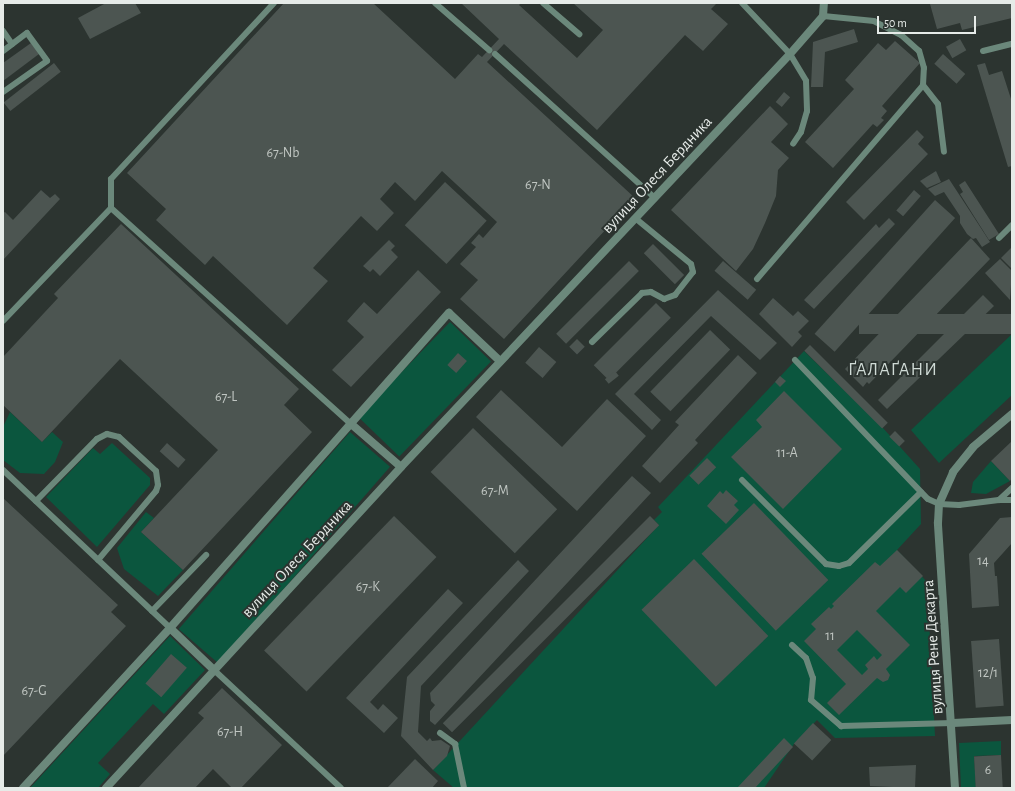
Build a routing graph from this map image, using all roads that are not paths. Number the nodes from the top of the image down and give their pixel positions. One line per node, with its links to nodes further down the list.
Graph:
1 (274, 3): 21 (lane)
2 (435, 3): 11 (lane)
3 (543, 3): 8 (lane)
4 (742, 3): 15 (lane)
5 (824, 3): 6 (street)
6 (823, 16): 15 (street, вулиця Олеся Бердника); 16 (lane)
7 (3, 31): 9 (lane)
8 (579, 34)
9 (12, 44): 12 (lane); 17 (lane)
10 (1012, 44): 13 (lane)
11 (489, 50)
12 (3, 51)
13 (983, 51)
14 (494, 54): 20 (lane)
15 (790, 54): 18 (lane); 20 (street, вулиця Олеся Бердника)
16 (923, 85): 19 (lane); 25 (lane)
17 (3, 92)
18 (793, 144)
19 (944, 152)
20 (655, 198): 22 (street, вулиця Олеся Бердника)
21 (111, 208): 26 (lane); 31 (lane)
22 (636, 218): 27 (lane); 29 (street, вулиця Олеся Бердника)
23 (1012, 225): 24 (lane)
24 (999, 238)
25 (757, 279)
26 (3, 321)
27 (592, 342)
28 (795, 360): 36 (lane)
29 (500, 361): 31 (street); 32 (street, вулиця Олеся Бердника)
30 (1012, 414): 40 (street, вулиця Рене Декарта)
31 (350, 423): 32 (street); 44 (street)
32 (400, 467): 46 (street, вулиця Олеся Бердника)
33 (3, 470): 39 (lane)
34 (742, 480): 36 (lane)
35 (1012, 488): 37 (lane)
36 (921, 492): 40 (lane)
37 (999, 500): 38 (lane); 40 (lane)
38 (1012, 500)
39 (36, 502): 42 (lane); 42 (lane)
40 (940, 504): 48 (street, вулиця Рене Декарта)
41 (206, 555): 43 (lane)
42 (98, 560): 43 (lane)
43 (152, 611): 44 (lane)
44 (170, 628): 46 (street); 50 (street)
45 (792, 645): 48 (lane)
46 (214, 670): 51 (street, вулиця Олеся Бердника); 52 (lane)
47 (1012, 720): 48 (street)
48 (953, 723): 54 (street, вулиця Рене Декарта)
49 (440, 733): 53 (lane)
50 (23, 788)
51 (106, 788)
52 (340, 788)
53 (464, 788)
54 (955, 788)

